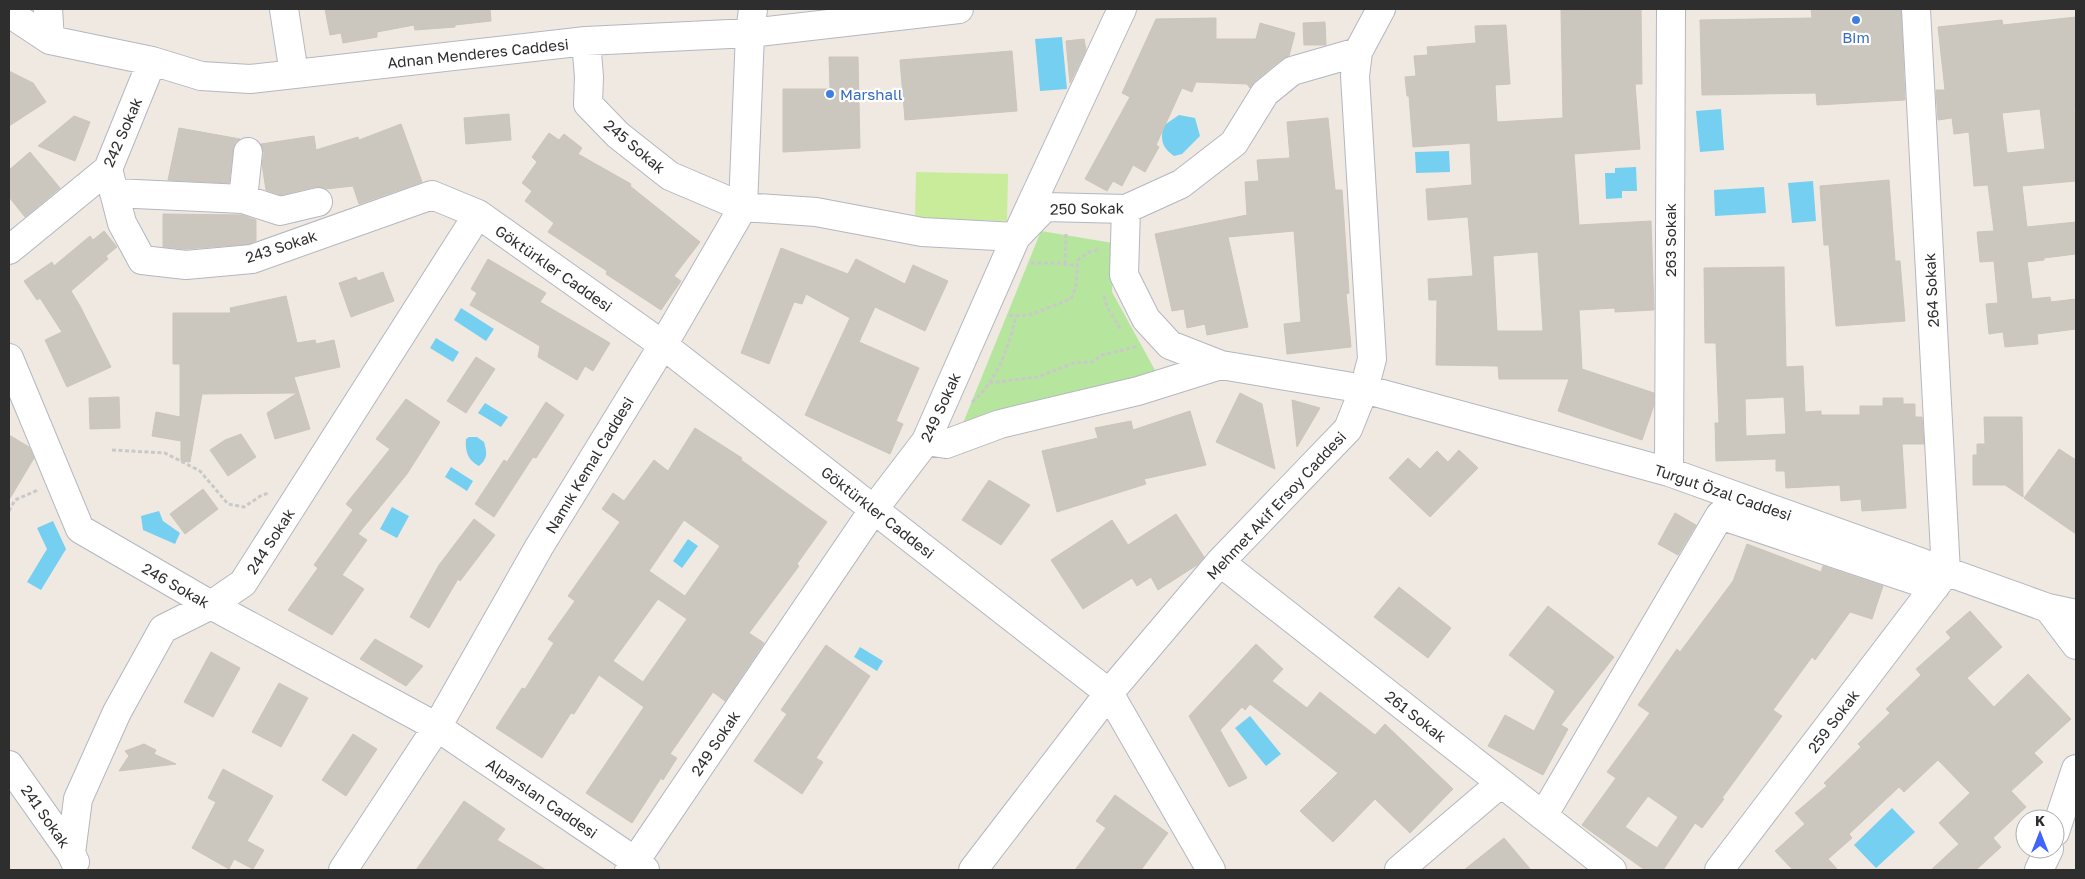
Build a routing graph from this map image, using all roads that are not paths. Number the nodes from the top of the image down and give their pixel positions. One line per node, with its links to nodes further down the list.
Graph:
1 (48, 9): 10 (street)
2 (284, 9): 14 (street)
3 (959, 9): 9 (street, Adnan Menderes Caddesi)
4 (1122, 9): 22 (street, 249 Sokak)
5 (1381, 9): 12 (street, Mehmet Akif Ersoy Caddesi)
6 (1670, 9): 29 (street, 263 Sokak)
7 (1916, 9): 32 (street, 264 Sokak)
8 (9, 13): 10 (street, Adnan Menderes Caddesi)
9 (752, 21): 11 (street, Adnan Menderes Caddesi); 19 (street, Namık Kemal Caddesi)
10 (50, 40): 13 (street, Adnan Menderes Caddesi)
11 (586, 41): 14 (street, Adnan Menderes Caddesi); 19 (street, 245 Sokak)
12 (1358, 52): 20 (street, 250 Sokak); 27 (street, Mehmet Akif Ersoy Caddesi)
13 (152, 61): 14 (street, Adnan Menderes Caddesi); 16 (street, 242 Sokak)
14 (294, 74)
15 (248, 152): 17 (street)
16 (111, 181): 17 (street); 21 (street, 243 Sokak); 23 (street, 242 Sokak)
17 (243, 199): 18 (street)
18 (318, 202)
19 (743, 208): 22 (street); 24 (street, Namık Kemal Caddesi)
20 (1126, 209): 22 (street, 250 Sokak); 26 (street, Turgut Özal Caddesi)
21 (478, 214): 24 (street, Göktürkler Caddesi); 33 (street, 244 Sokak)
22 (1016, 237): 28 (street, 249 Sokak)
23 (9, 250)
24 (663, 345): 30 (street, Göktürkler Caddesi); 38 (street, Namık Kemal Caddesi)
25 (9, 358): 33 (street, 246 Sokak)
26 (1221, 365): 27 (street, Turgut Özal Caddesi); 28 (street)
27 (1364, 389): 29 (street, Turgut Özal Caddesi); 31 (street, Mehmet Akif Ersoy Caddesi)
28 (926, 441): 30 (street, 249 Sokak)
29 (1669, 472): 32 (street, Turgut Özal Caddesi)
30 (874, 509): 37 (street, Göktürkler Caddesi); 45 (street, 249 Sokak)
31 (1220, 562): 37 (street, Mehmet Akif Ersoy Caddesi); 41 (street, 261 Sokak)
32 (1941, 579): 34 (street, Turgut Özal Caddesi); 43 (street); 51 (street, 259 Sokak)
33 (211, 604): 38 (street, 246 Sokak); 44 (street, 244 Sokak)
34 (2048, 608): 35 (street, Turgut Özal Caddesi); 36 (street)
35 (2076, 614)
36 (2076, 644)
37 (1109, 693): 47 (street, Mehmet Akif Ersoy Caddesi); 48 (street, Göktürkler Caddesi)
38 (437, 727): 45 (street, Alparslan Caddesi); 46 (street, Namık Kemal Caddesi)
39 (9, 766): 44 (street, 241 Sokak)
40 (2076, 769): 42 (street)
41 (1501, 783): 43 (street, 261 Sokak); 49 (street)
42 (2063, 809)
43 (1543, 816): 50 (street, 261 Sokak)
44 (74, 862)
45 (636, 867)
46 (343, 870)
47 (973, 870)
48 (1210, 870)
49 (1399, 870)
50 (1612, 870)
51 (1719, 870)

